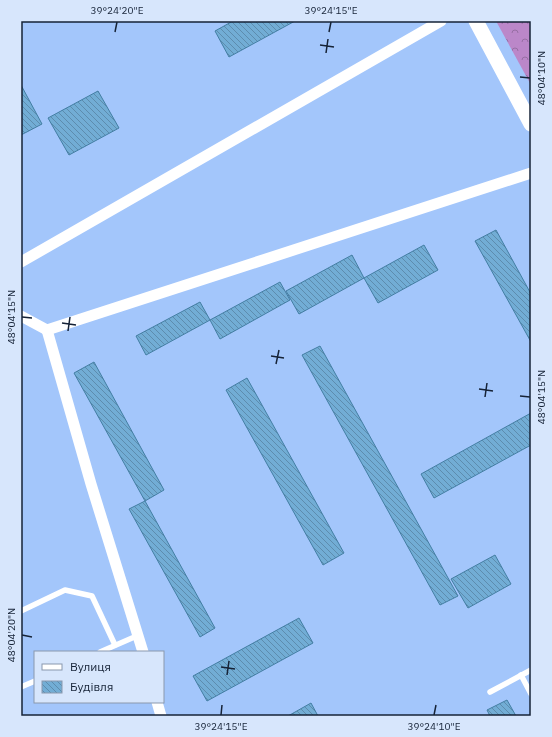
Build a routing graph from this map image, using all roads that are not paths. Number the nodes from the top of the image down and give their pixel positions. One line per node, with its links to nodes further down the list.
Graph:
1 (441, 21): 5 (street)
2 (476, 21): 3 (main road)
3 (531, 124)
4 (531, 173): 7 (street)
5 (21, 262)
6 (21, 316): 7 (street)
7 (47, 330): 9 (street)
8 (21, 611): 10 (lane)
9 (139, 635): 10 (lane); 12 (street)
10 (115, 645): 11 (lane)
11 (102, 651)
12 (144, 651)
13 (531, 670): 14 (lane)
14 (521, 675): 17 (lane); 18 (lane)
15 (34, 681): 16 (lane)
16 (21, 687)
17 (490, 692)
18 (531, 694)
19 (157, 703): 20 (street)
20 (161, 716)

